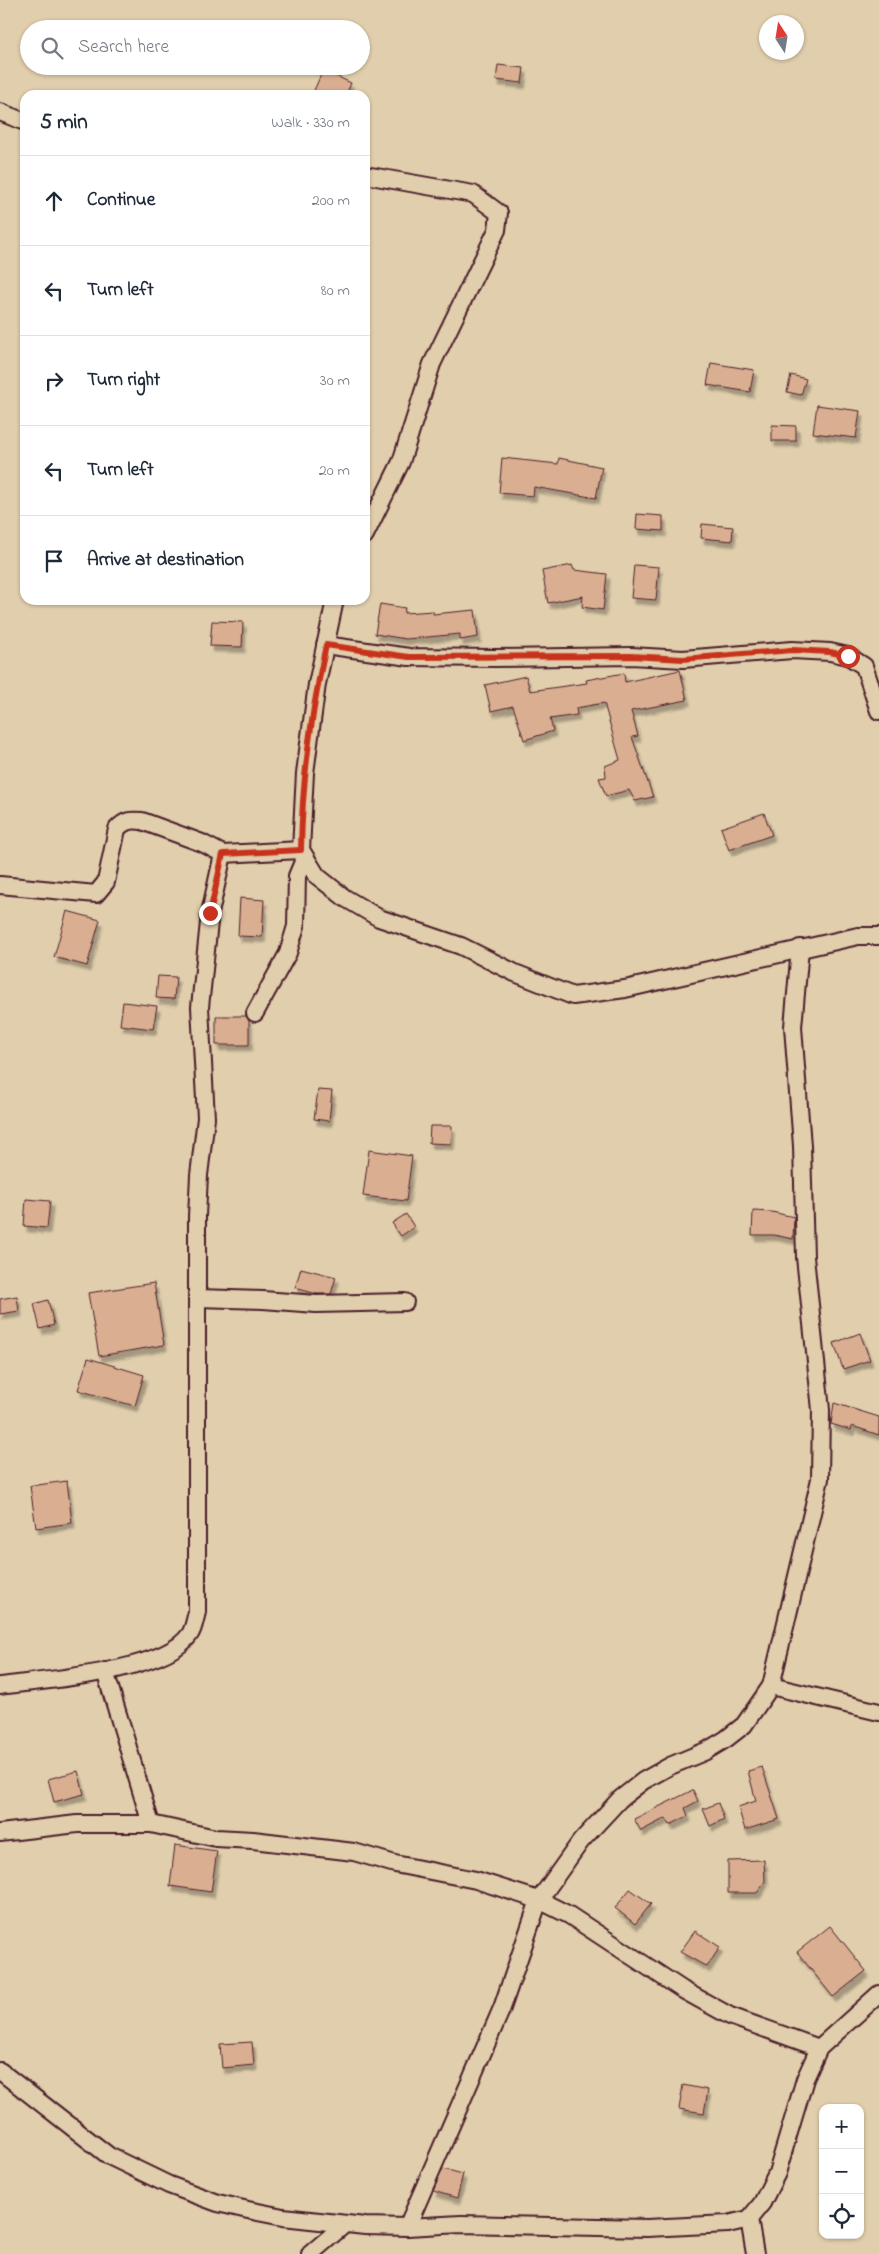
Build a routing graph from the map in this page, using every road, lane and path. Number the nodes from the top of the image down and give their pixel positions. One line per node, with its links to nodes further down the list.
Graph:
1 (0, 112): 2 (street)
2 (20, 120)
3 (370, 176): 4 (street)
4 (370, 525)
5 (334, 605): 6 (street)
6 (326, 645): 7 (street); 9 (street)
7 (879, 711)
8 (223, 854): 9 (street); 10 (street); 14 (street)
9 (303, 854): 12 (street); 13 (street)
10 (0, 885)
11 (879, 936): 12 (street)
12 (800, 948): 18 (street)
13 (255, 1014)
14 (198, 1298): 15 (street); 16 (street)
15 (405, 1302)
16 (105, 1671): 17 (street); 20 (street)
17 (1, 1684)
18 (771, 1686): 19 (street); 22 (street)
19 (879, 1712)
20 (152, 1824): 21 (street); 22 (street)
21 (0, 1833)
22 (540, 1900): 24 (street); 28 (street)
23 (879, 1994): 24 (street)
24 (819, 2048): 26 (street)
25 (0, 2071): 27 (street)
26 (749, 2219): 28 (street); 30 (street)
27 (344, 2225): 28 (street); 29 (street)
28 (407, 2227)
29 (310, 2254)
30 (755, 2254)

